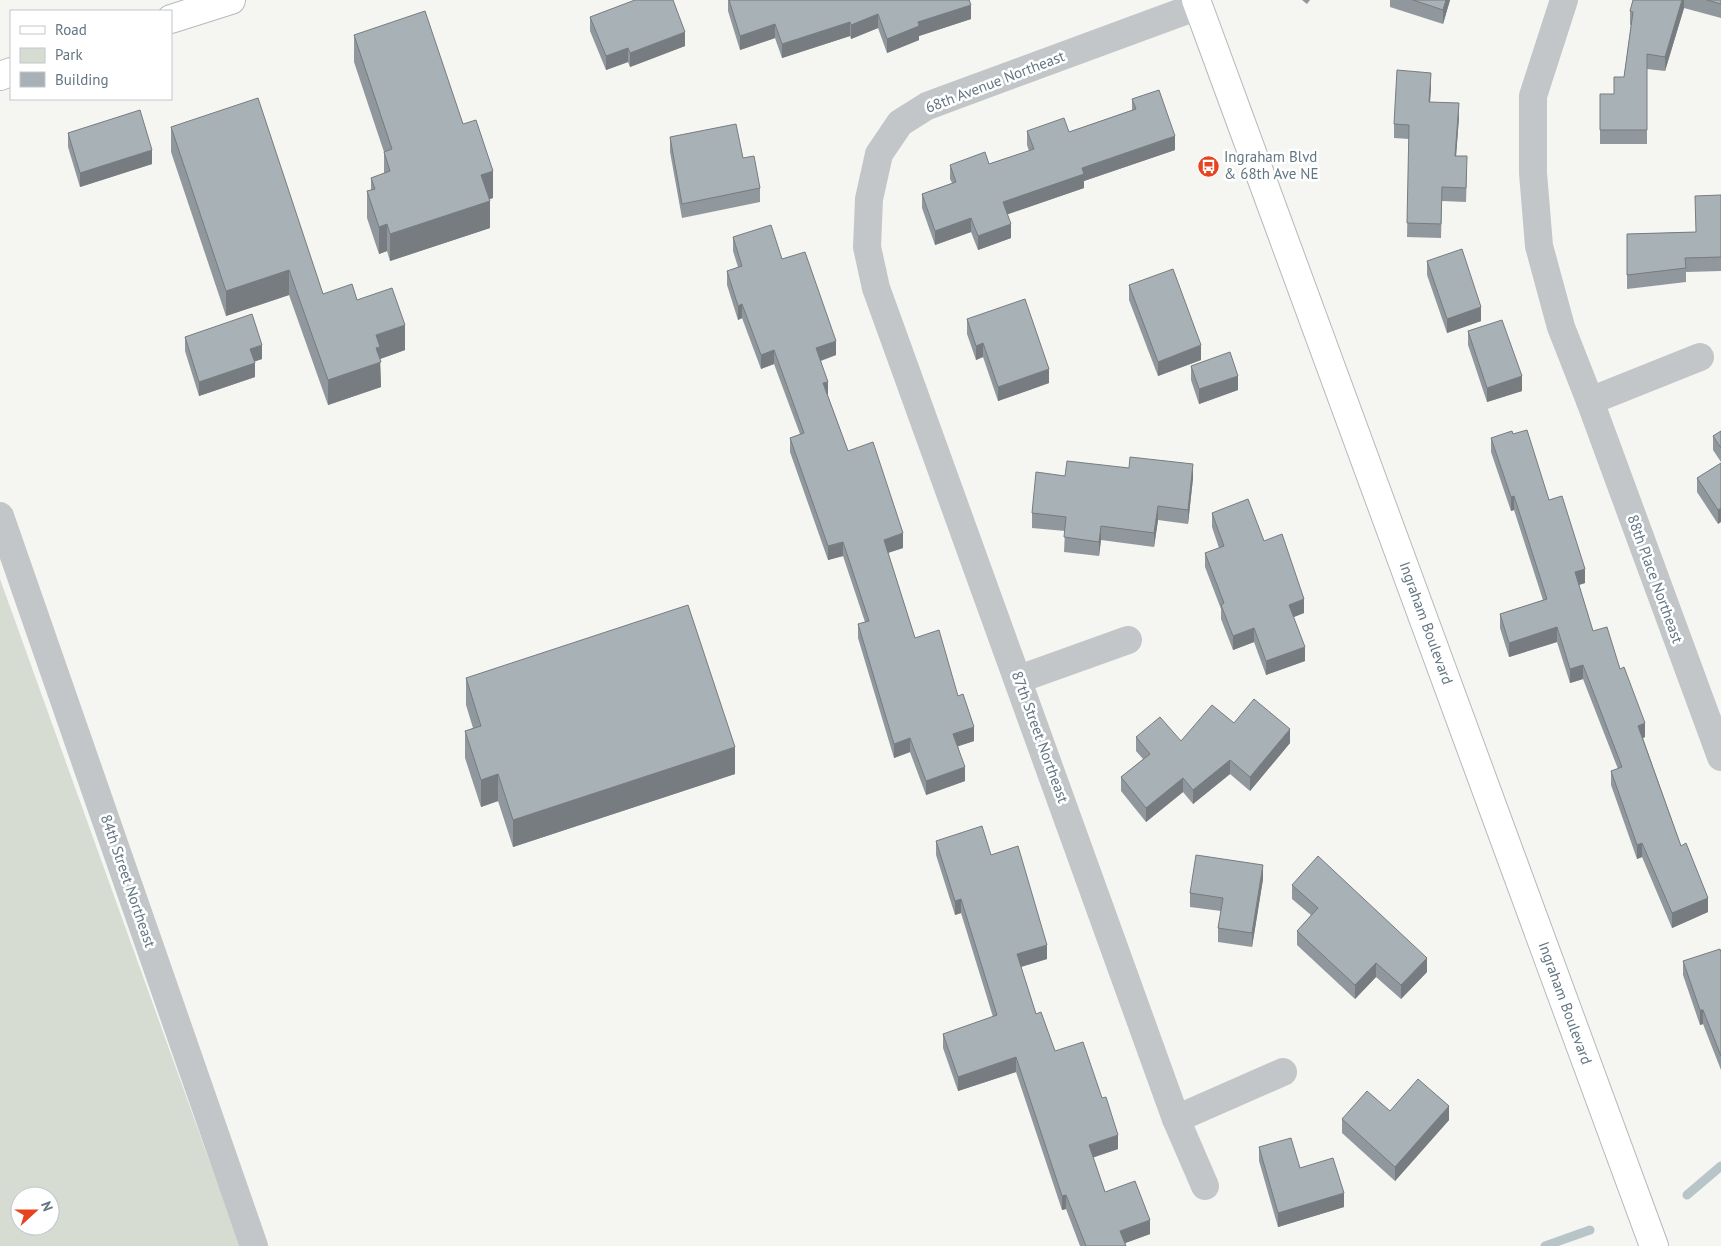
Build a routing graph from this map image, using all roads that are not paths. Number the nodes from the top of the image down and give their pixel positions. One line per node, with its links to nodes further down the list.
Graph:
1 (231, 0): 4 (main road)
2 (1564, 0): 7 (street, 88th Place Northeast)
3 (1197, 3): 5 (street, 68th Avenue Northeast); 16 (main road, Ingraham Boulevard)
4 (172, 19)
5 (876, 288): 10 (street, 87th Street Northeast)
6 (1700, 357): 7 (street)
7 (1590, 401): 11 (street, 88th Place Northeast)
8 (0, 516): 15 (street, 84th Street Northeast)
9 (1128, 640): 10 (street)
10 (1019, 679): 13 (street, 87th Street Northeast)
11 (1721, 757)
12 (1283, 1072): 13 (street)
13 (1176, 1118): 14 (street, 87th Street Northeast)
14 (1205, 1186)
15 (254, 1246)
16 (1654, 1246)

